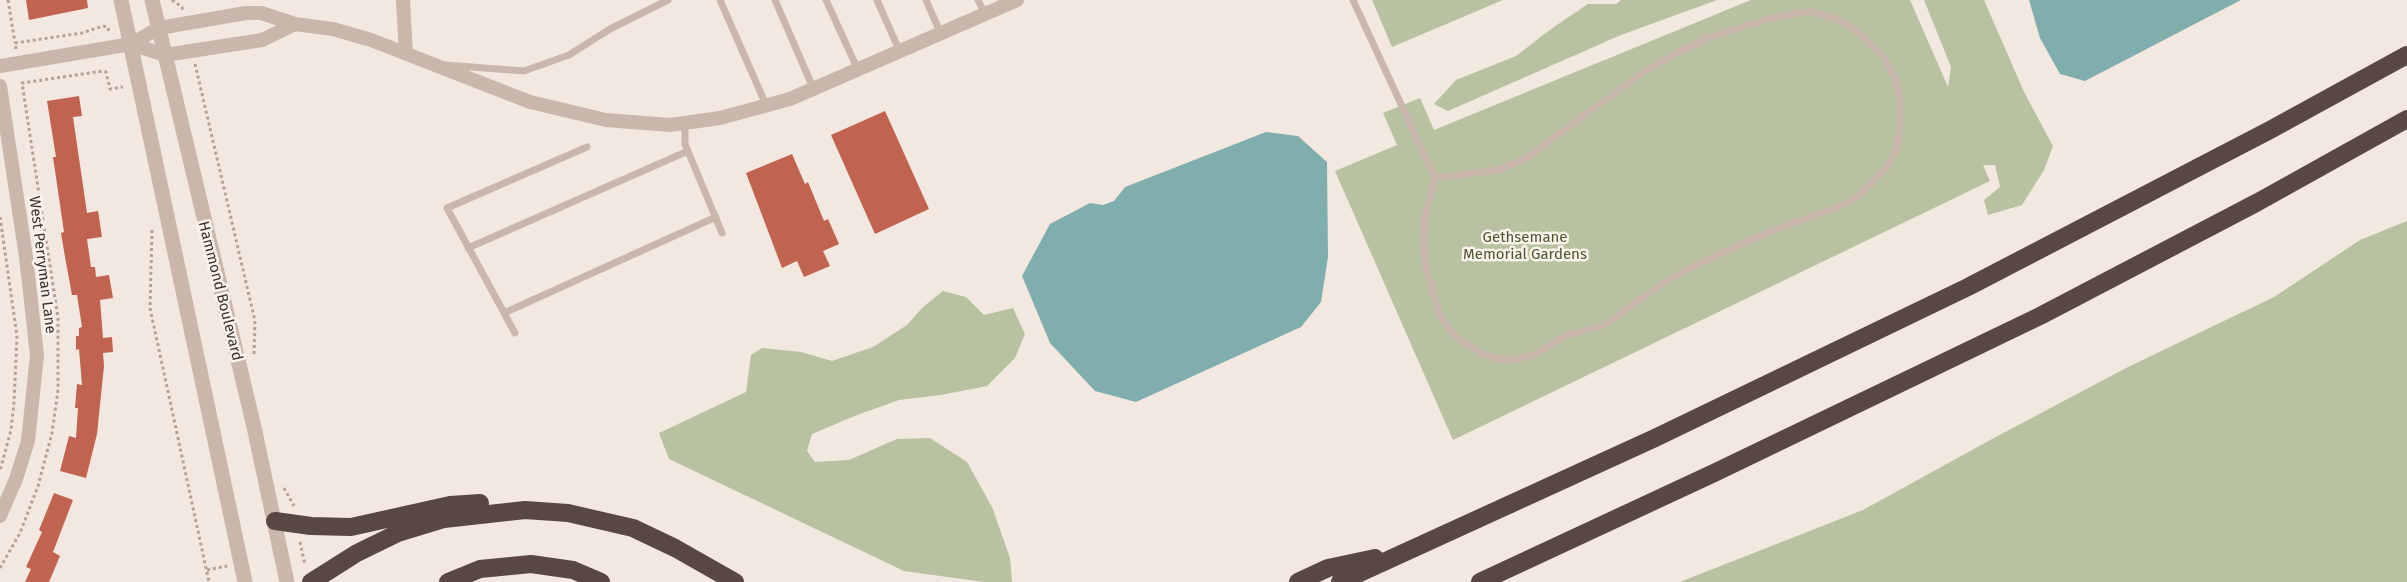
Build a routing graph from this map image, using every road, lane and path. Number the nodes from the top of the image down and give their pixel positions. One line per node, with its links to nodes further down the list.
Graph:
1 (9, 0): 20 (path)
2 (121, 0): 21 (street)
3 (152, 0): 18 (street, Hammond Boulevard)
4 (172, 0): 16 (path)
5 (403, 0): 25 (street)
6 (668, 0): 29 (lane)
7 (720, 0): 38 (lane)
8 (775, 0): 36 (lane)
9 (826, 0): 31 (lane)
10 (877, 0): 24 (lane)
11 (926, 0): 19 (lane)
12 (978, 0): 15 (lane)
13 (1017, 0): 15 (street)
14 (1353, 0): 43 (lane)
15 (985, 14): 19 (street)
16 (185, 23): 17 (street); 18 (street)
17 (295, 24): 23 (street); 25 (street)
18 (159, 28): 21 (street); 26 (street, Hammond Boulevard)
19 (941, 34): 24 (street)
20 (15, 43): 22 (path); 28 (path)
21 (131, 44): 22 (street); 26 (street); 61 (street)
22 (113, 47): 28 (street)
23 (192, 51): 26 (street); 51 (path)
24 (900, 52): 31 (street)
25 (406, 54): 29 (street)
26 (165, 55): 56 (street, Hammond Boulevard)
27 (2407, 55): 58 (highway)
28 (18, 63): 30 (street); 33 (path)
29 (435, 64): 40 (street)
30 (0, 66)
31 (858, 70): 36 (street)
32 (121, 80): 35 (path)
33 (22, 83): 35 (path); 59 (path)
34 (0, 86): 55 (street, West Perryman Lane)
35 (123, 87): 37 (path)
36 (814, 90): 38 (street)
37 (125, 96)
38 (766, 106): 40 (street)
39 (2407, 119): 69 (highway)
40 (685, 123): 42 (lane)
41 (587, 147): 48 (lane)
42 (688, 151): 45 (lane); 48 (lane)
43 (1435, 178): 43 (lane)
44 (0, 217): 52 (path)
45 (716, 217): 47 (lane); 49 (lane)
46 (152, 227): 60 (path)
47 (722, 233)
48 (468, 248): 49 (lane)
49 (504, 313): 50 (lane)
50 (514, 333)
51 (254, 360)
52 (0, 471)
53 (284, 487): 57 (path)
54 (525, 510): 57 (highway); 63 (highway); 66 (highway)
55 (0, 516)
56 (275, 521): 57 (highway); 62 (street, Hammond Boulevard)
57 (298, 524): 63 (path)
58 (1409, 551): 67 (highway); 68 (highway)
59 (0, 568)
60 (208, 582)
61 (245, 582)
62 (287, 582)
63 (312, 582)
64 (448, 582): 65 (highway)
65 (601, 582)
66 (735, 582)
67 (1298, 582)
68 (1340, 582)
69 (1480, 582)

